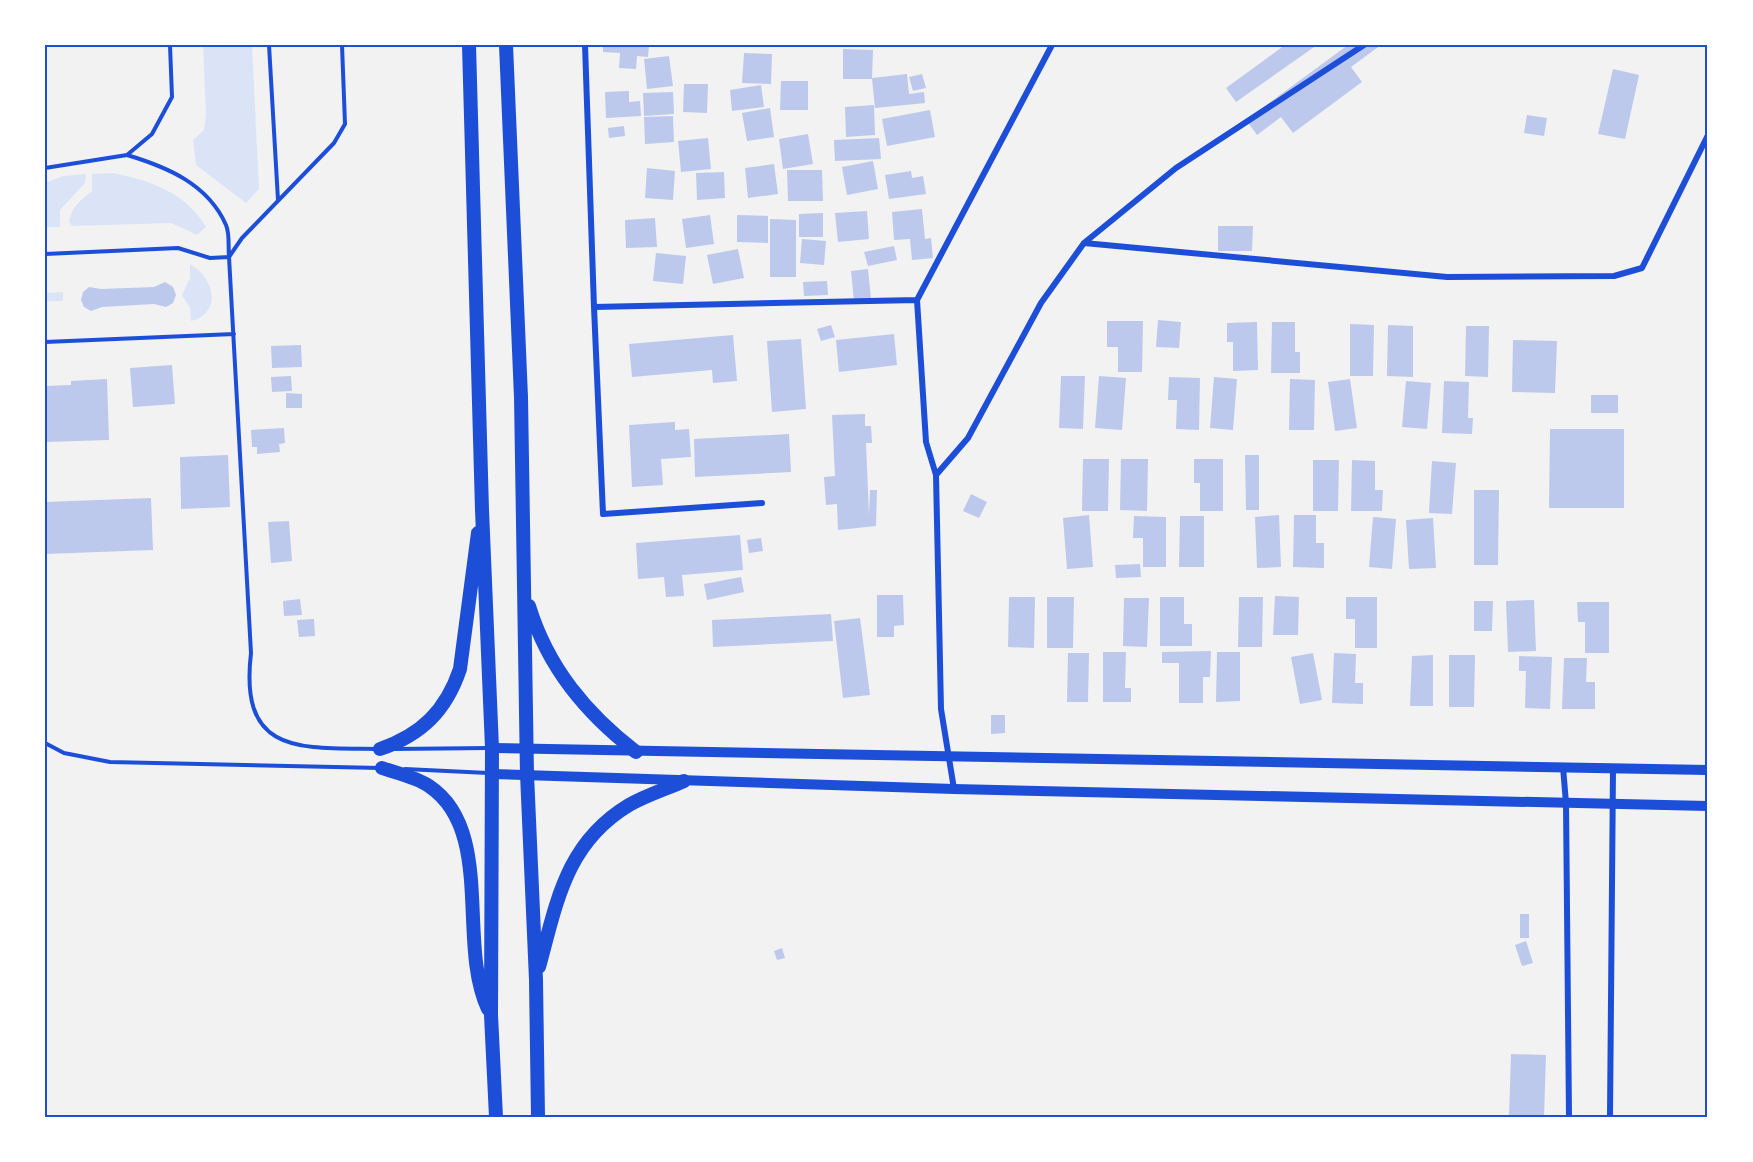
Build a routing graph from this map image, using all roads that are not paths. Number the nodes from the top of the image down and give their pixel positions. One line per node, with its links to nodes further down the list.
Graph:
1 (170, 45): 10 (lane)
2 (269, 45): 12 (lane)
3 (342, 45): 12 (lane)
4 (469, 45): 22 (highway)
5 (506, 45): 23 (highway)
6 (585, 45): 17 (street)
7 (1052, 45): 16 (street)
8 (1364, 45): 13 (street)
9 (1708, 135): 13 (street)
10 (127, 156): 11 (lane); 15 (lane)
11 (45, 168)
12 (278, 201): 15 (lane)
13 (1084, 243): 20 (street)
14 (45, 254): 15 (lane)
15 (229, 257): 18 (lane)
16 (917, 300): 17 (street); 20 (street)
17 (594, 307): 21 (street)
18 (234, 334): 19 (lane); 27 (lane)
19 (45, 342)
20 (936, 475): 29 (street)
21 (762, 503)
22 (482, 510): 25 (highway); 27 (highway)
23 (525, 592): 26 (highway); 28 (highway)
24 (45, 743): 31 (lane)
25 (492, 748): 26 (street); 27 (lane); 34 (highway)
26 (527, 748): 28 (street); 35 (highway)
27 (380, 749)
28 (636, 752): 29 (street)
29 (948, 754): 30 (street); 37 (street)
30 (1563, 767): 32 (street); 38 (street)
31 (382, 768): 34 (lane); 42 (highway)
32 (1613, 768): 33 (street); 39 (street)
33 (1708, 770)
34 (492, 774): 35 (street); 42 (highway)
35 (526, 774): 36 (street); 41 (highway)
36 (684, 781): 37 (street); 41 (highway)
37 (954, 789): 38 (street)
38 (1566, 803): 39 (street); 45 (street)
39 (1614, 804): 40 (street); 46 (street)
40 (1708, 806)
41 (536, 980): 44 (highway)
42 (491, 1015): 43 (highway)
43 (496, 1117)
44 (538, 1117)
45 (1569, 1117)
46 (1610, 1117)

